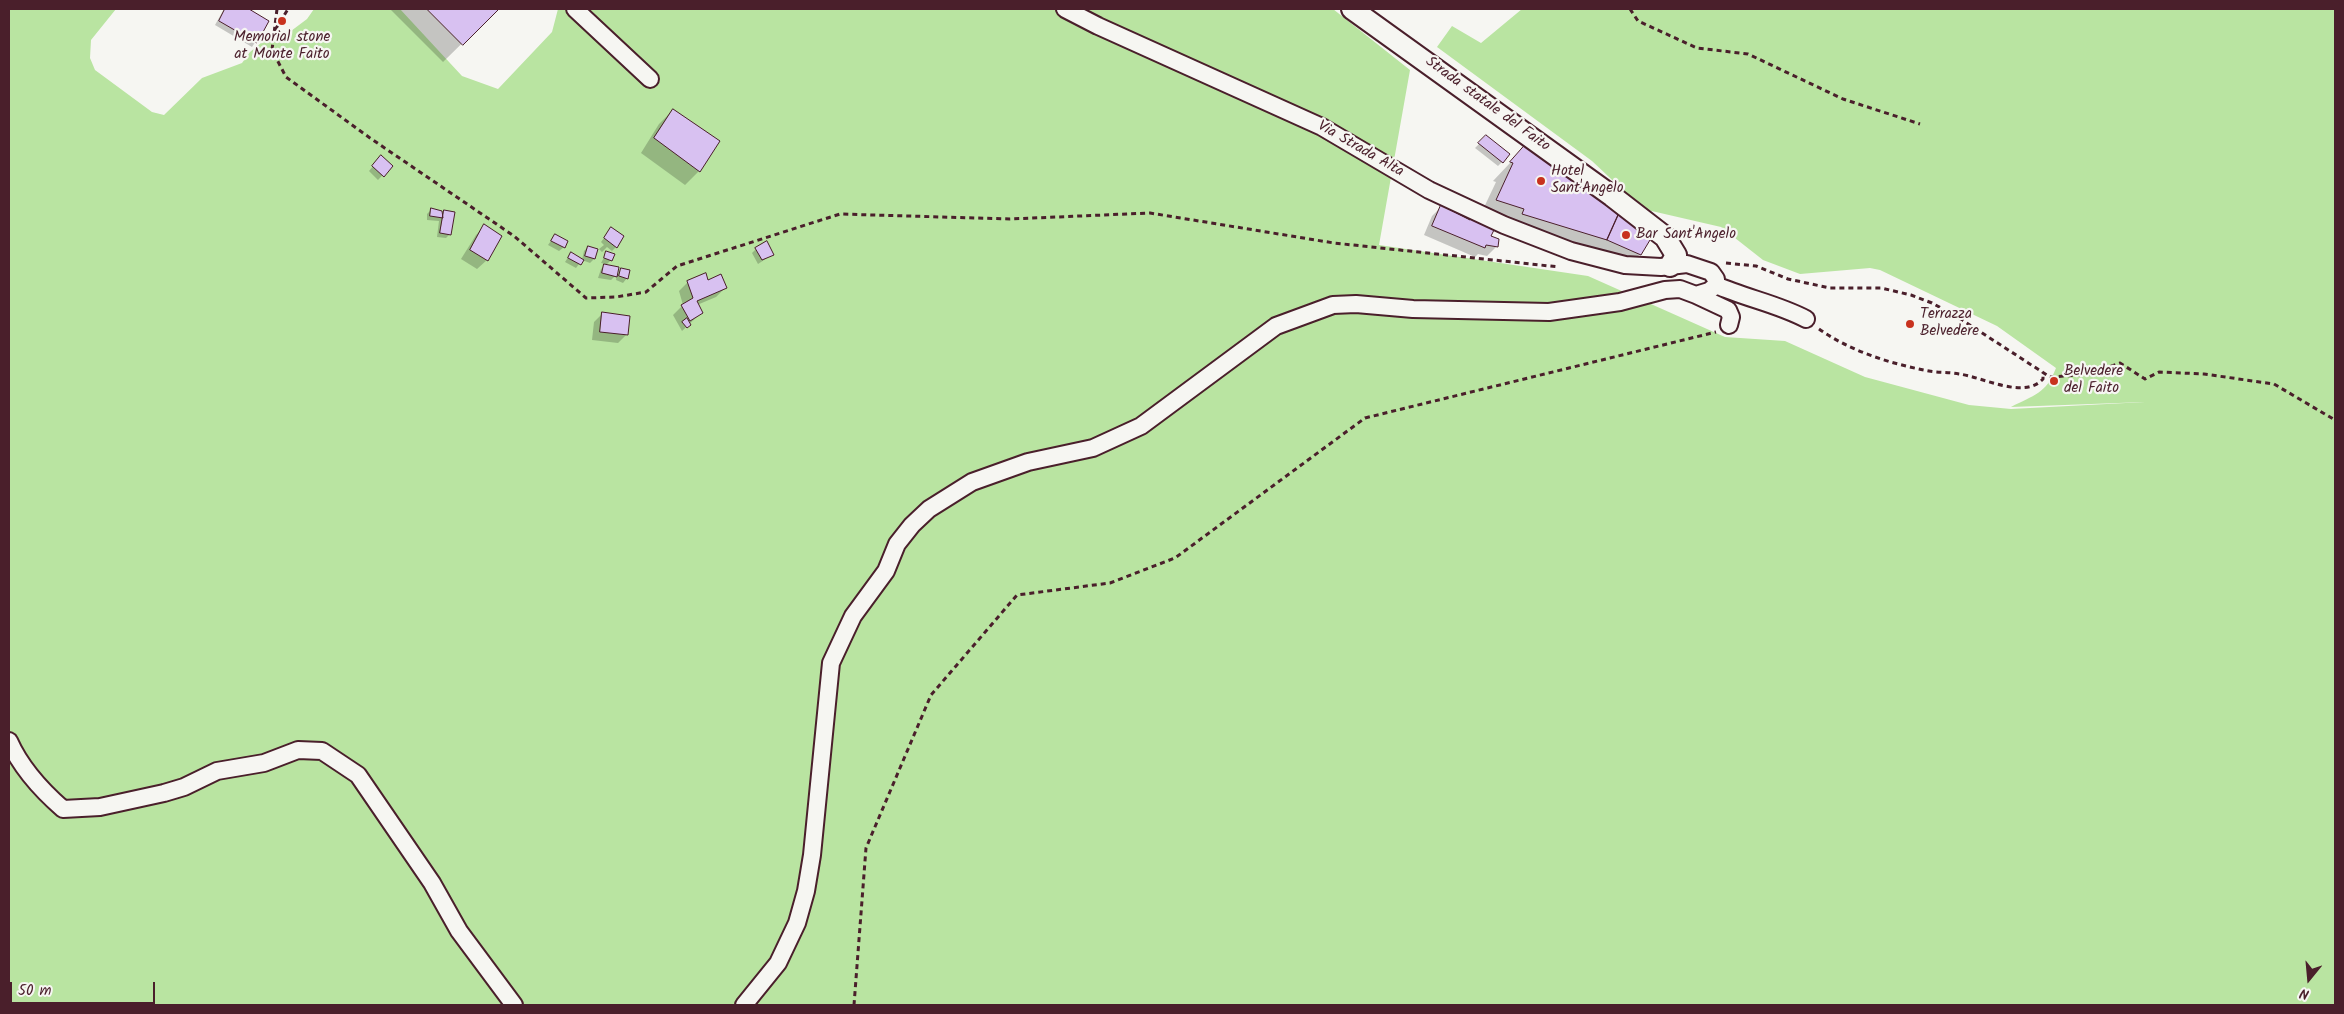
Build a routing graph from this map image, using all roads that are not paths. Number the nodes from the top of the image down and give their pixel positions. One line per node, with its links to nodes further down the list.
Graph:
1 (575, 9): 4 (street)
2 (1065, 9): 5 (street, Via Strada Alta)
3 (1352, 9): 5 (street, Strada statale del Faito)
4 (650, 78)
5 (1666, 267): 6 (street, Via Strada Alta)
6 (1716, 285): 7 (street); 8 (street)
7 (1696, 295): 9 (street); 12 (street)
8 (1806, 319)
9 (1730, 325)
10 (9, 741): 11 (street)
11 (514, 1005)
12 (744, 1005)

